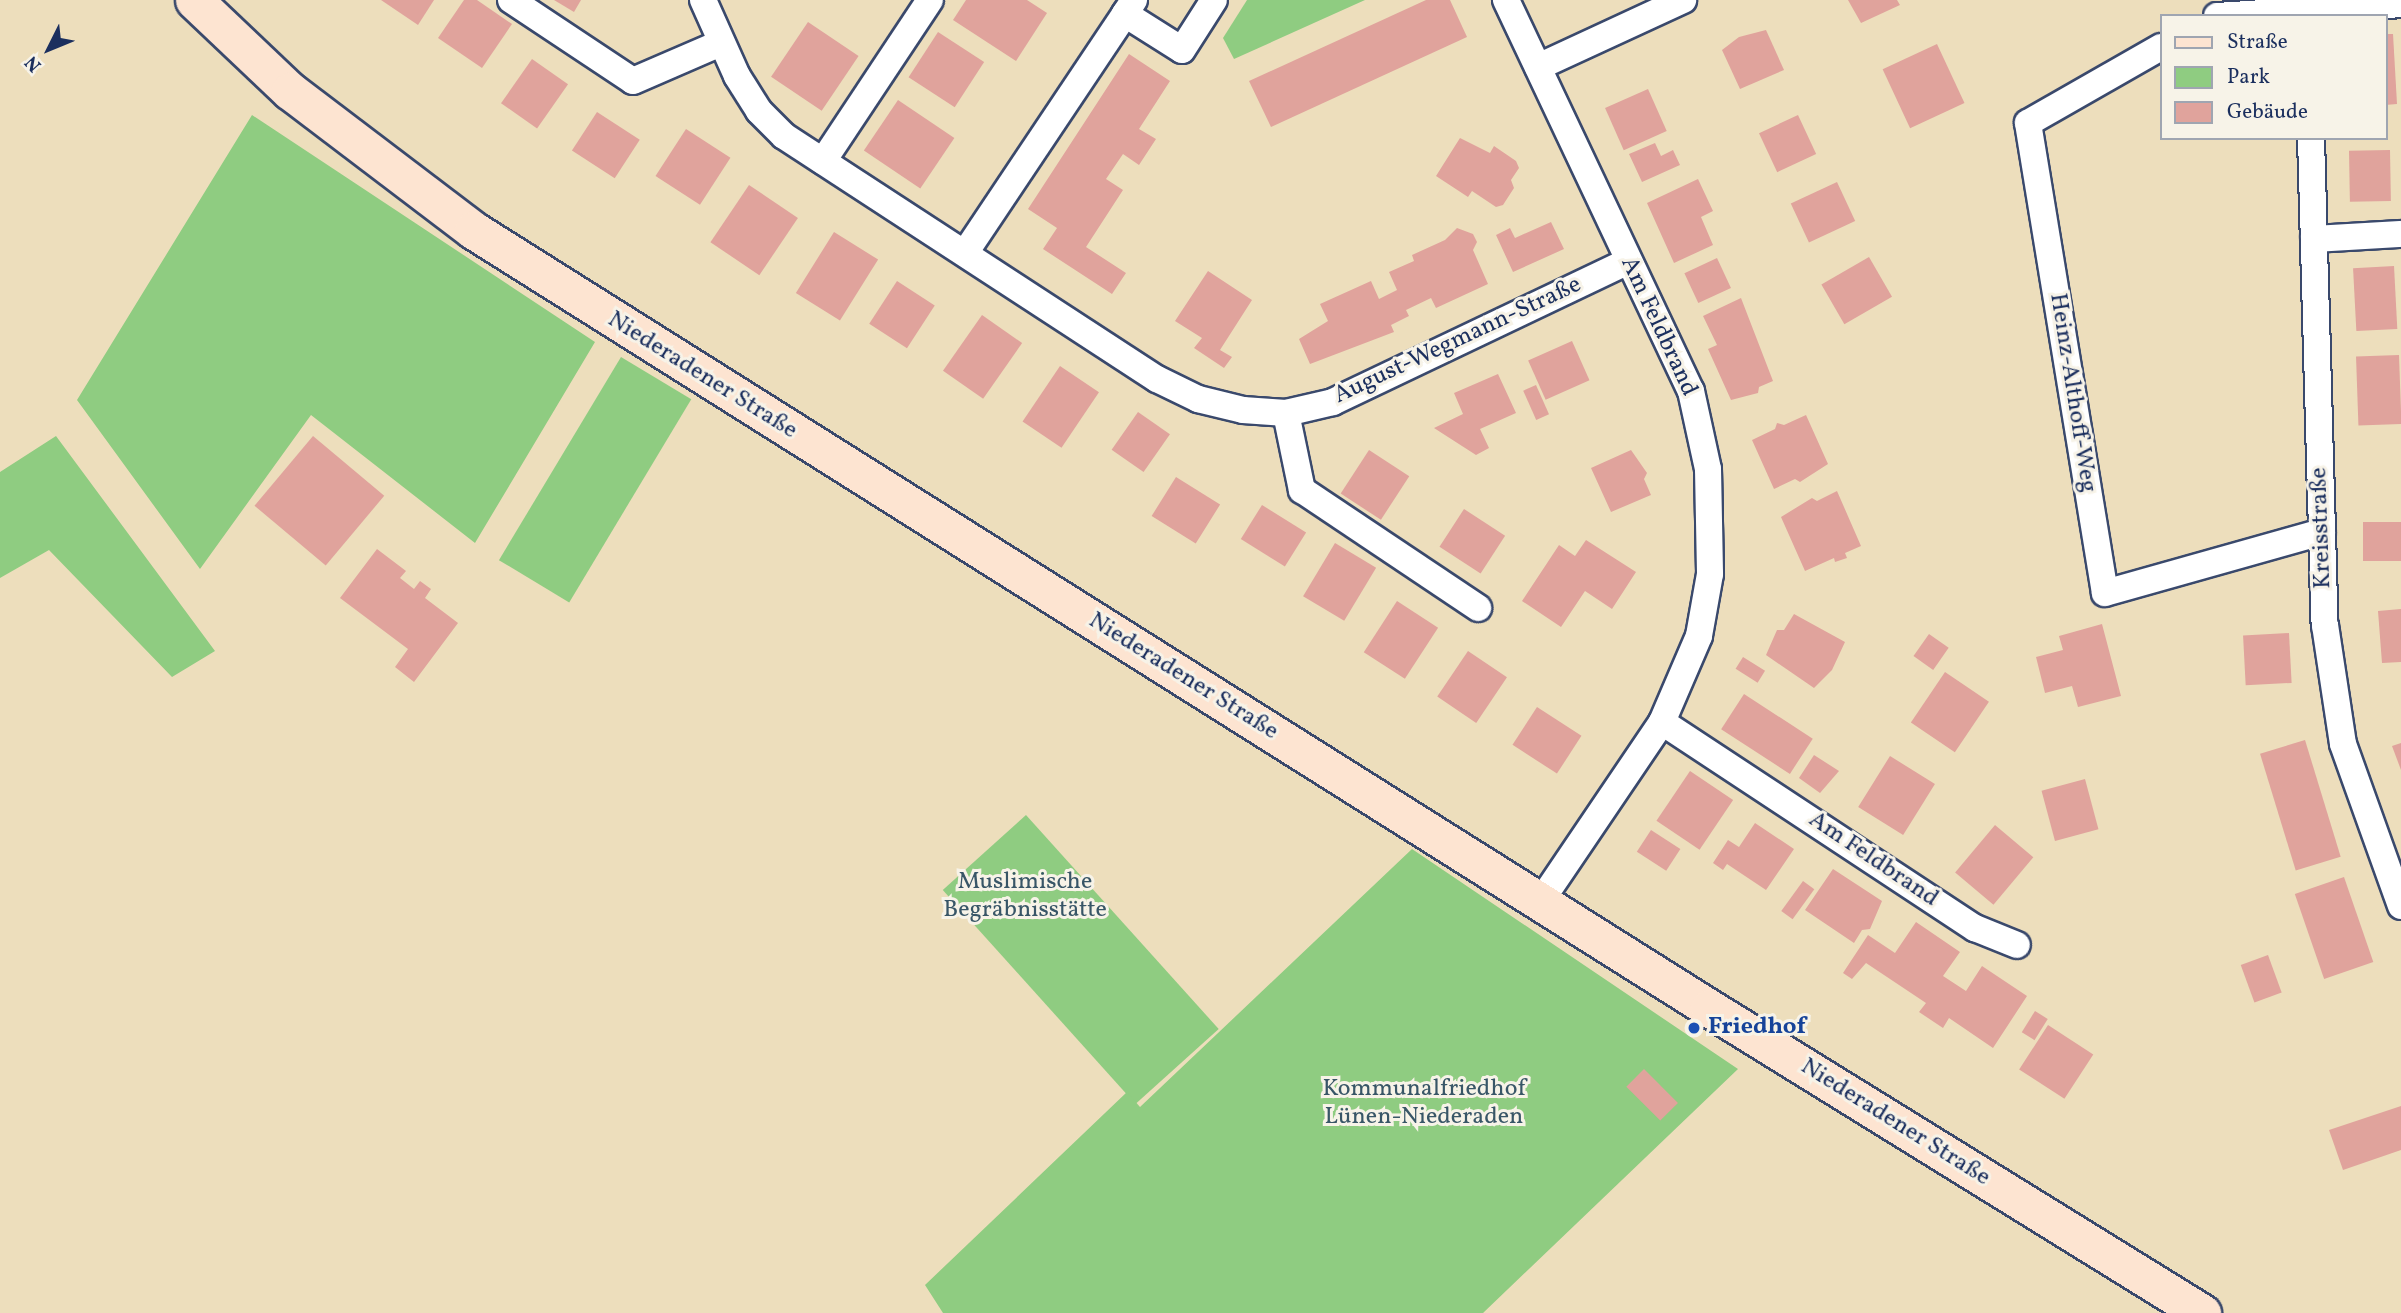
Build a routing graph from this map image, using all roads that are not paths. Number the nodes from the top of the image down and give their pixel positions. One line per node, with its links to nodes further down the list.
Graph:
1 (194, 0): 25 (street, Niederadener Straße)
2 (511, 0): 12 (street)
3 (703, 0): 12 (street, August-Wegmann-Straße)
4 (930, 0): 16 (street)
5 (1214, 0): 9 (street)
6 (1506, 0): 14 (street, Am Feldbrand)
7 (1683, 0): 14 (street)
8 (2401, 4): 10 (street)
9 (1129, 7): 19 (street)
10 (2308, 8): 11 (street)
11 (2240, 14)
12 (722, 43): 16 (street, August-Wegmann-Straße)
13 (2160, 48): 22 (street, Heinz-Althoff-Weg)
14 (1538, 67): 20 (street, Am Feldbrand)
15 (2311, 140): 18 (street, Kreisstraße)
16 (823, 161): 19 (street, August-Wegmann-Straße)
17 (2401, 234): 18 (street)
18 (2314, 239): 22 (street, Kreisstraße)
19 (965, 253): 21 (street, August-Wegmann-Straße)
20 (1628, 261): 21 (street, August-Wegmann-Straße); 24 (street, Am Feldbrand)
21 (1286, 413): 23 (street)
22 (2322, 532): 26 (street, Kreisstraße)
23 (1479, 608)
24 (1662, 722): 25 (street, Am Feldbrand); 27 (street, Am Feldbrand)
25 (1540, 902): 28 (street, Niederadener Straße)
26 (2401, 906)
27 (2017, 945)
28 (2202, 1313)

